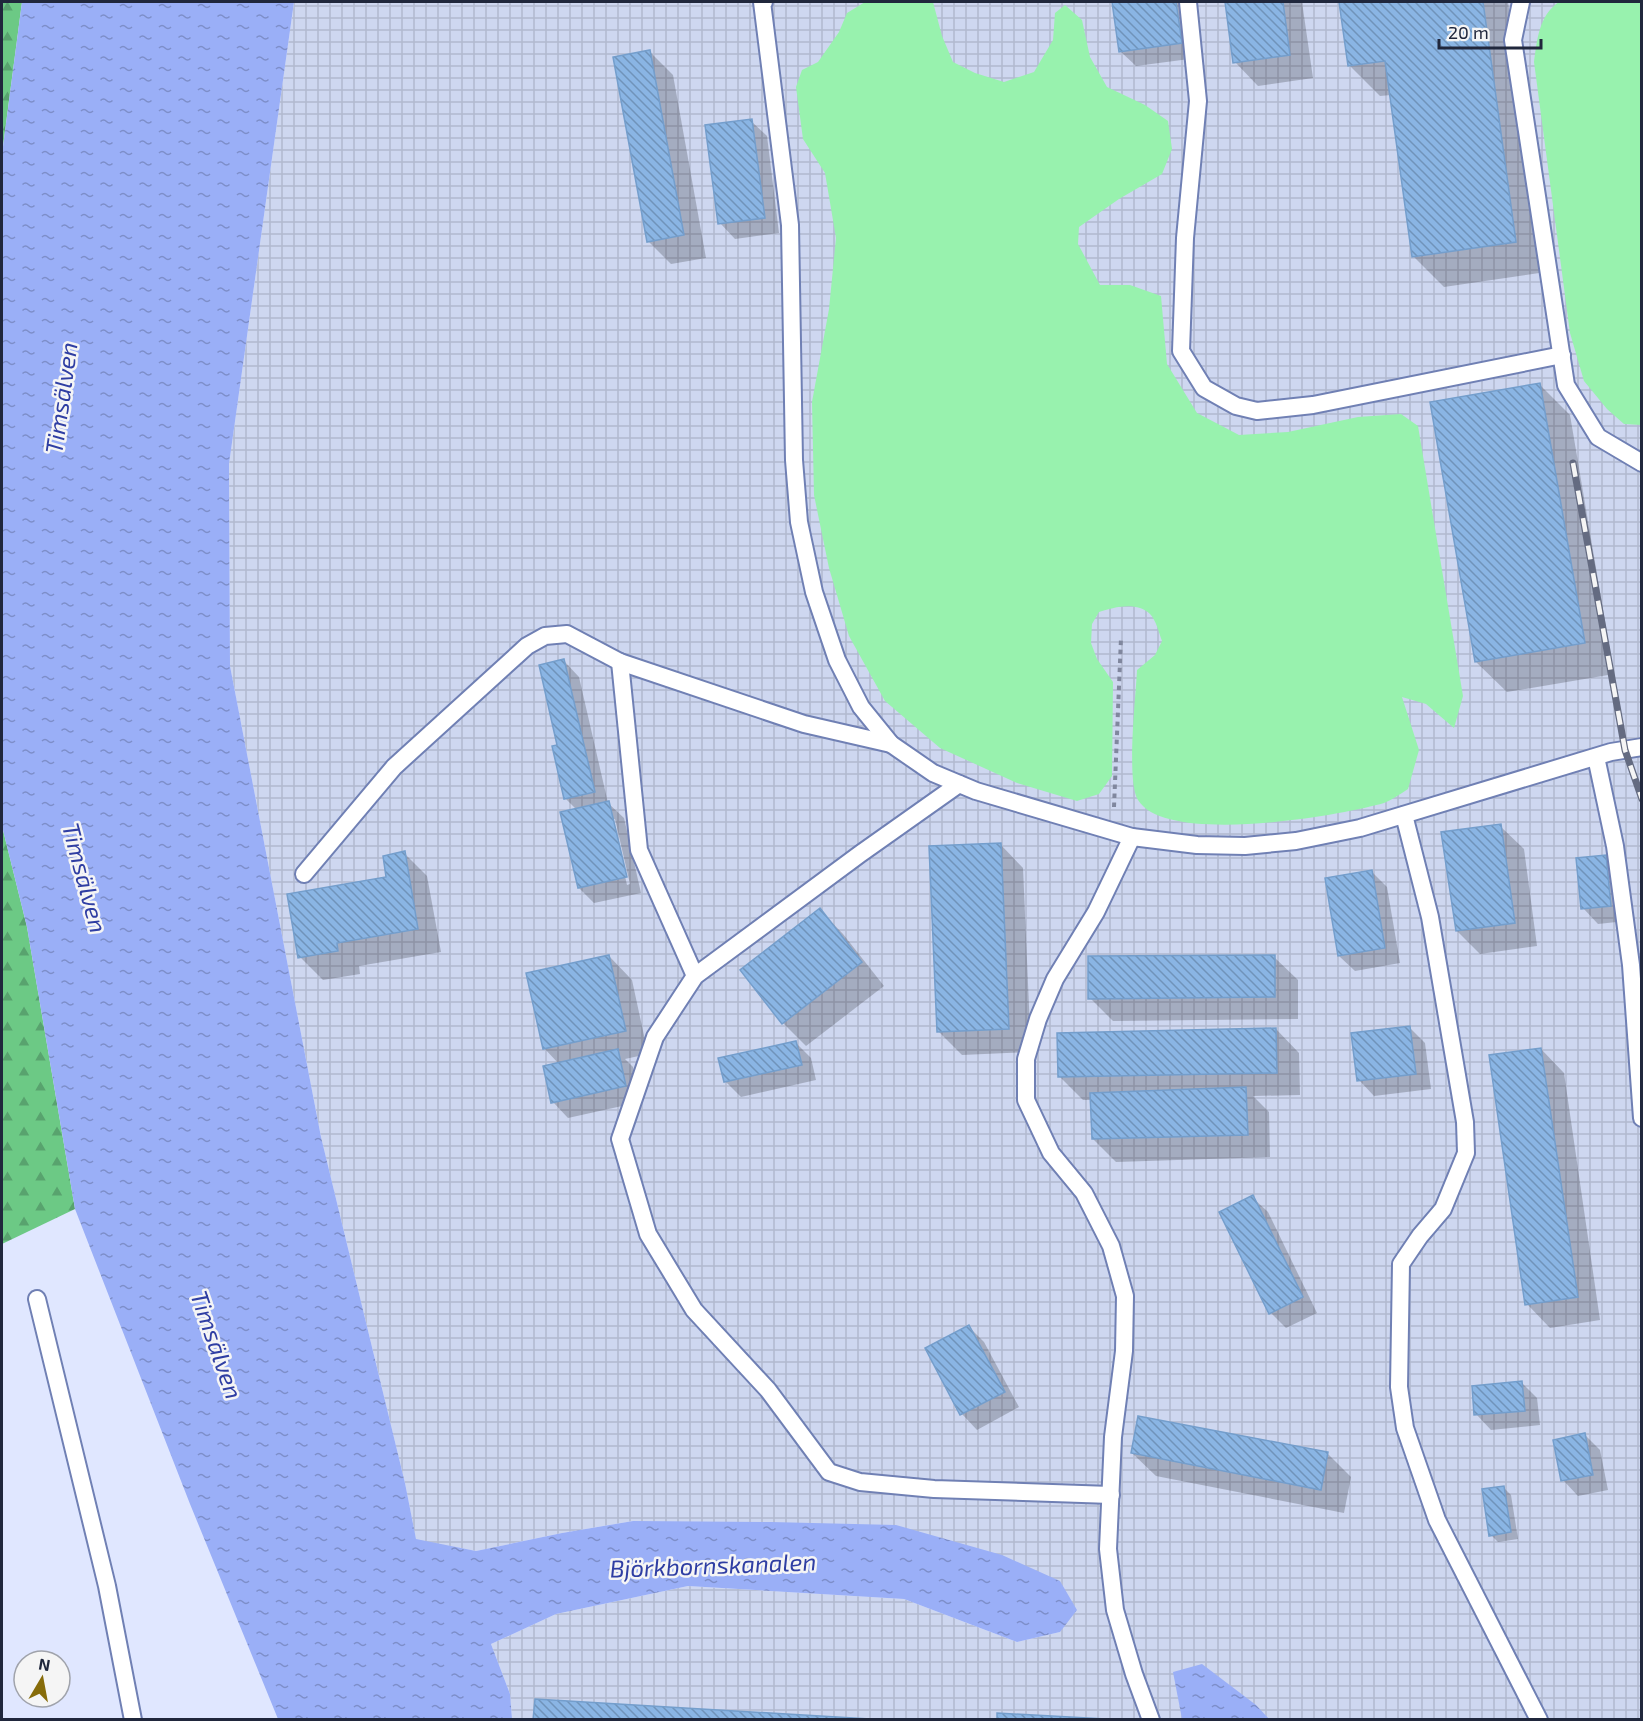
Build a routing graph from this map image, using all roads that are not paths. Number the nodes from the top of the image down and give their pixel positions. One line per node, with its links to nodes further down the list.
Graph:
1 (762, 2): 7 (lane)
2 (1188, 2): 4 (lane)
3 (1521, 2): 4 (lane)
4 (1562, 355): 5 (lane)
5 (1641, 463)
6 (620, 662): 7 (lane); 13 (lane); 14 (lane)
7 (891, 744): 10 (lane)
8 (1641, 747): 9 (lane)
9 (1596, 757): 11 (lane); 15 (lane)
10 (959, 784): 12 (lane); 14 (lane)
11 (1404, 815): 12 (lane); 20 (lane)
12 (1132, 837): 17 (lane)
13 (304, 874)
14 (694, 976): 17 (lane)
15 (1641, 1118)
16 (37, 1299): 18 (lane)
17 (1111, 1495): 19 (lane)
18 (134, 1719)
19 (1151, 1719)
20 (1539, 1719)

